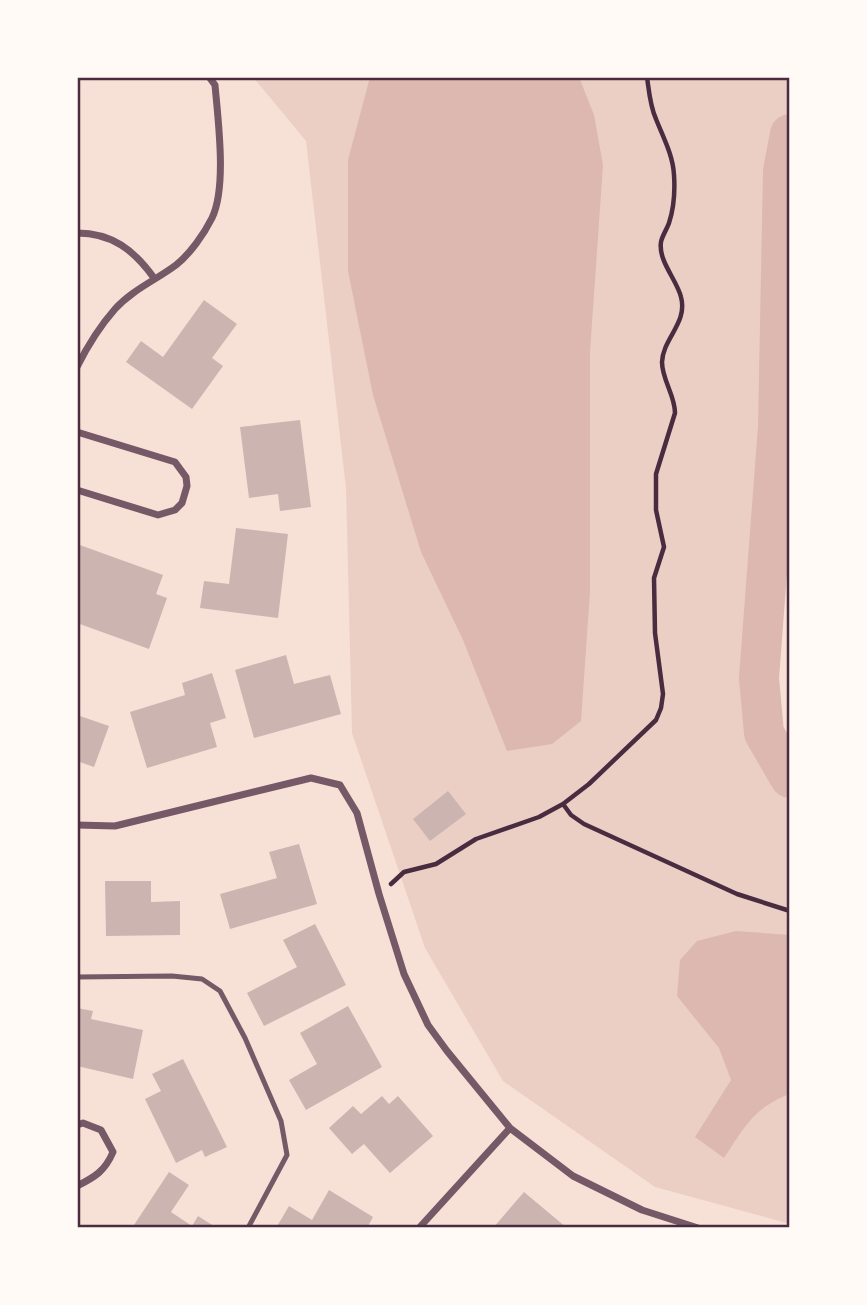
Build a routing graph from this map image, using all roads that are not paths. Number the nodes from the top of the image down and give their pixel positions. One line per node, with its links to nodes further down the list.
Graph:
1 (209, 77): 3 (street)
2 (77, 233): 3 (street)
3 (154, 278): 4 (street)
4 (77, 367)
5 (77, 432): 6 (street)
6 (77, 490)
7 (77, 825): 10 (street)
8 (77, 977): 12 (lane)
9 (77, 1125): 11 (street)
10 (510, 1128): 13 (street); 14 (street)
11 (77, 1186)
12 (248, 1228)
13 (419, 1228)
14 (698, 1228)

